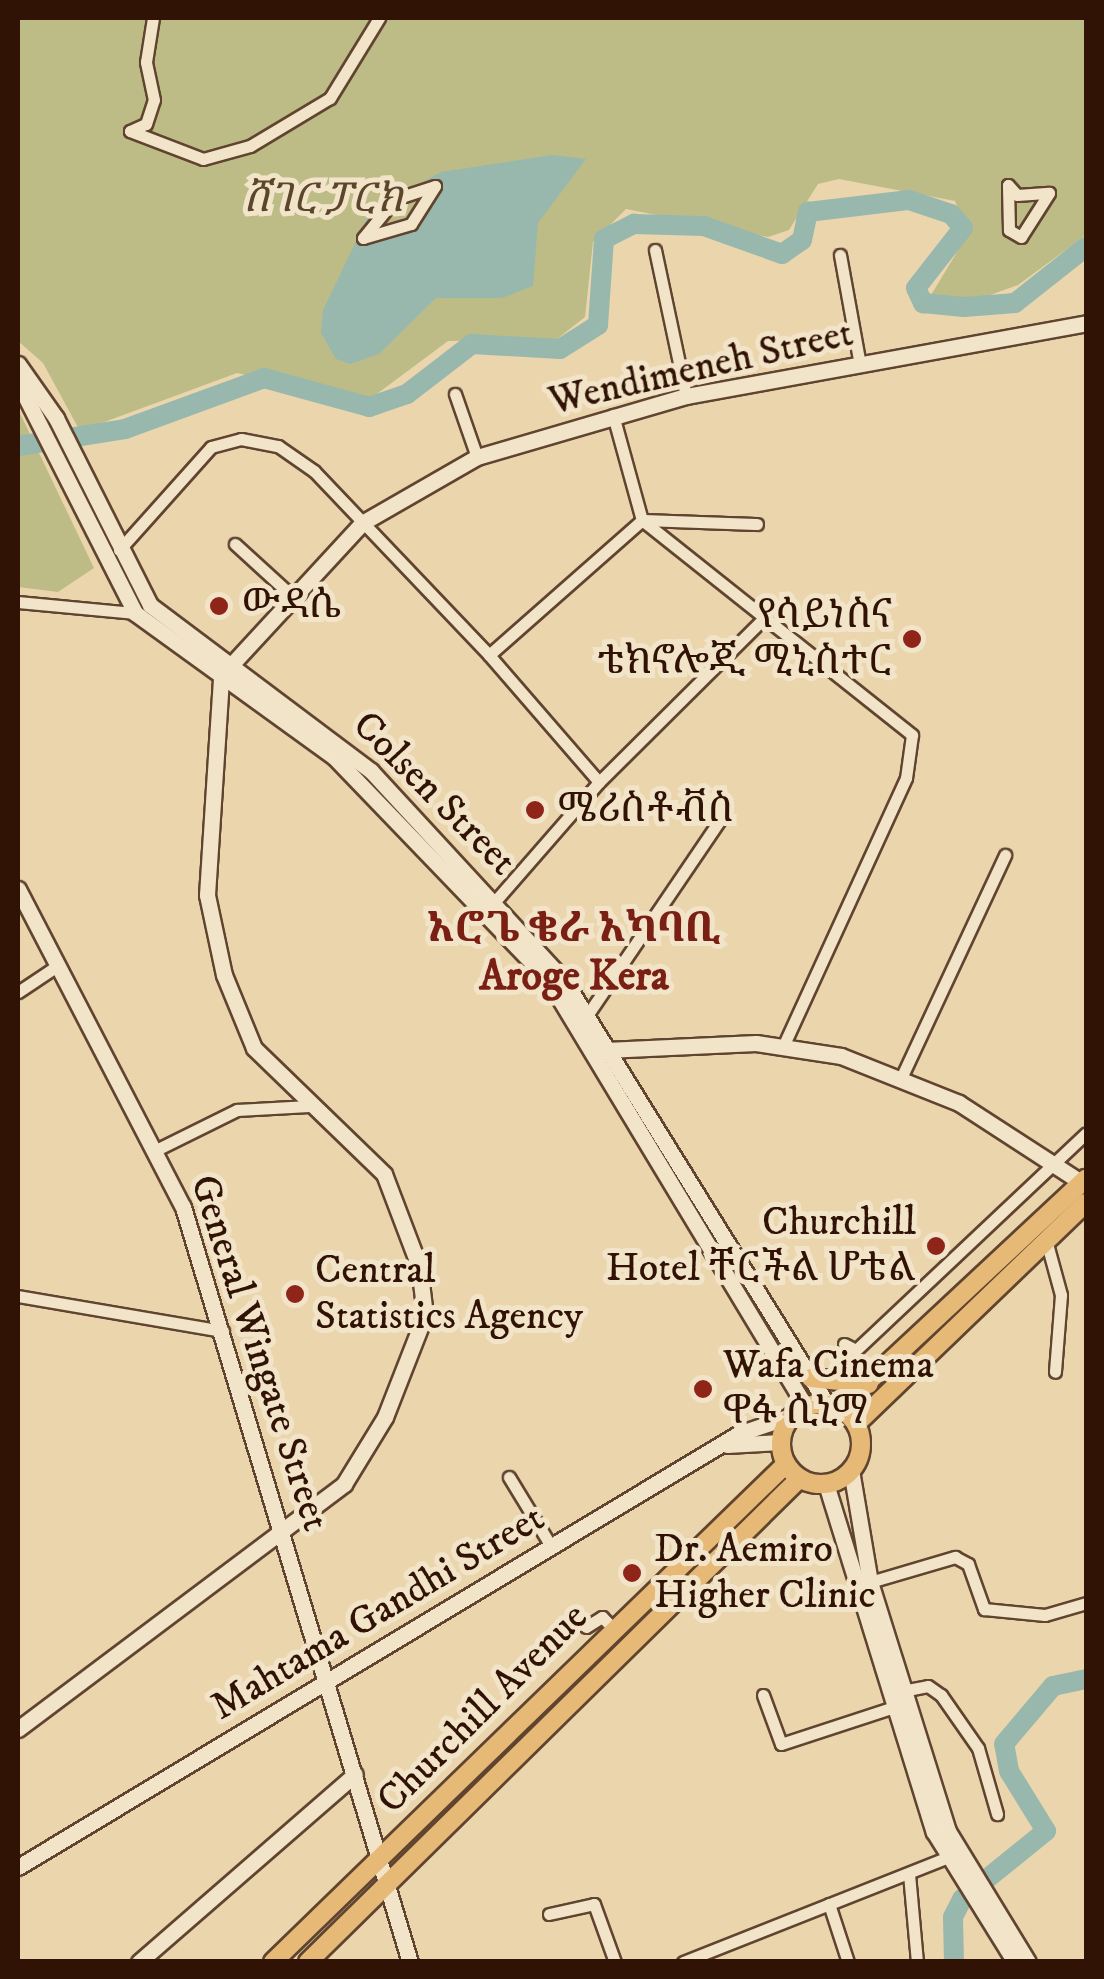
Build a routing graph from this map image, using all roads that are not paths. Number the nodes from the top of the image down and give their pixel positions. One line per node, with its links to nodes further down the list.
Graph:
1 (154, 18): 2 (street)
2 (379, 18)
3 (1049, 193): 3 (street)
4 (366, 242): 4 (street)
5 (654, 250): 12 (street)
6 (840, 254): 9 (street)
7 (1086, 323): 9 (main road, Wendimeneh Street)
8 (18, 364): 14 (main road)
9 (860, 365): 12 (main road, Wendimeneh Street)
10 (18, 382): 14 (main road)
11 (455, 394): 15 (street)
12 (686, 396): 13 (main road, Wendimeneh Street)
13 (613, 415): 15 (main road, Wendimeneh Street); 17 (street)
14 (50, 420): 16 (main road)
15 (477, 457): 18 (main road, Wendimeneh Street)
16 (77, 481): 21 (main road, Colsen Street); 24 (main road)
17 (642, 520): 19 (street); 25 (street); 26 (street)
18 (362, 523): 21 (street); 22 (main road, Wendimeneh Street); 26 (street)
19 (757, 524)
20 (235, 544): 22 (street)
21 (116, 553): 27 (main road, Colsen Street)
22 (292, 596): 27 (main road, Wendimeneh Street)
23 (18, 602): 24 (street)
24 (135, 613): 27 (main road)
25 (768, 614): 28 (street); 37 (street)
26 (489, 655): 28 (street)
27 (225, 671): 32 (main road, Colsen Street); 33 (main road); 40 (main road)
28 (600, 782): 32 (street)
29 (721, 818): 36 (street)
30 (1005, 855): 39 (street)
31 (18, 888): 34 (main road, General Wingate Street)
32 (496, 900): 33 (main road, Colsen Street)
33 (532, 950): 36 (main road, Colsen Street); 38 (main road)
34 (57, 966): 35 (street); 42 (main road, General Wingate Street)
35 (18, 992)
36 (588, 1014): 38 (main road, Colsen Street)
37 (784, 1045): 38 (main road); 39 (main road)
38 (603, 1051): 51 (main road, Colsen Street); 54 (main road)
39 (902, 1076): 43 (main road)
40 (309, 1106): 42 (street); 63 (main road)
41 (1086, 1133): 43 (street)
42 (154, 1151): 48 (main road, General Wingate Street)
43 (1054, 1164): 44 (main road); 49 (street)
44 (1084, 1181): 52 (main road)
45 (1086, 1202): 46 (main road)
46 (1046, 1240): 50 (street); 55 (main road)
47 (18, 1296): 48 (street)
48 (222, 1331): 63 (main road, General Wingate Street)
49 (844, 1344)
50 (1055, 1372)
51 (811, 1378): 52 (main road); 53 (main road, Colsen Street)
52 (869, 1384): 53 (main road)
53 (833, 1406): 54 (main road); 55 (main road)
54 (798, 1411): 56 (main road); 57 (main road)
55 (856, 1424): 59 (main road)
56 (780, 1442): 57 (main road, Mahtama Gandhi Street); 58 (main road)
57 (727, 1446): 64 (main road, Mahtama Gandhi Street)
58 (786, 1464): 61 (main road); 68 (main road, Churchill Avenue)
59 (851, 1470): 62 (main road); 65 (main road)
60 (509, 1477): 64 (street)
61 (800, 1478): 62 (main road); 81 (main road, Churchill Avenue)
62 (826, 1484): 72 (main road)
63 (285, 1532): 69 (main road, General Wingate Street); 73 (main road)
64 (550, 1546): 69 (main road, Mahtama Gandhi Street)
65 (870, 1582): 66 (street); 70 (main road)
66 (1086, 1603)
67 (586, 1627): 68 (street)
68 (614, 1628): 77 (main road, Churchill Avenue)
69 (328, 1681): 74 (main road, General Wingate Street); 78 (main road, Mahtama Gandhi Street)
70 (902, 1691): 72 (main road); 75 (street)
71 (763, 1695): 72 (street)
72 (900, 1712): 76 (main road); 80 (main road)
73 (18, 1729)
74 (355, 1774): 77 (main road, General Wingate Street); 85 (main road)
75 (996, 1814)
76 (946, 1858): 79 (street); 80 (main road)
77 (382, 1860): 81 (main road, General Wingate Street); 86 (main road, Churchill Avenue)
78 (18, 1867)
79 (908, 1874): 83 (street); 92 (street)
80 (968, 1880): 82 (main road)
81 (388, 1882): 87 (main road, Churchill Avenue); 88 (main road, General Wingate Street)
82 (980, 1898): 93 (main road); 94 (main road)
83 (829, 1904): 90 (street); 91 (street)
84 (549, 1914): 89 (street)
85 (139, 1962)
86 (273, 1962)
87 (308, 1962)
88 (410, 1962)
89 (614, 1962)
90 (683, 1962)
91 (848, 1962)
92 (918, 1962)
93 (1015, 1962)
94 (1028, 1962)

